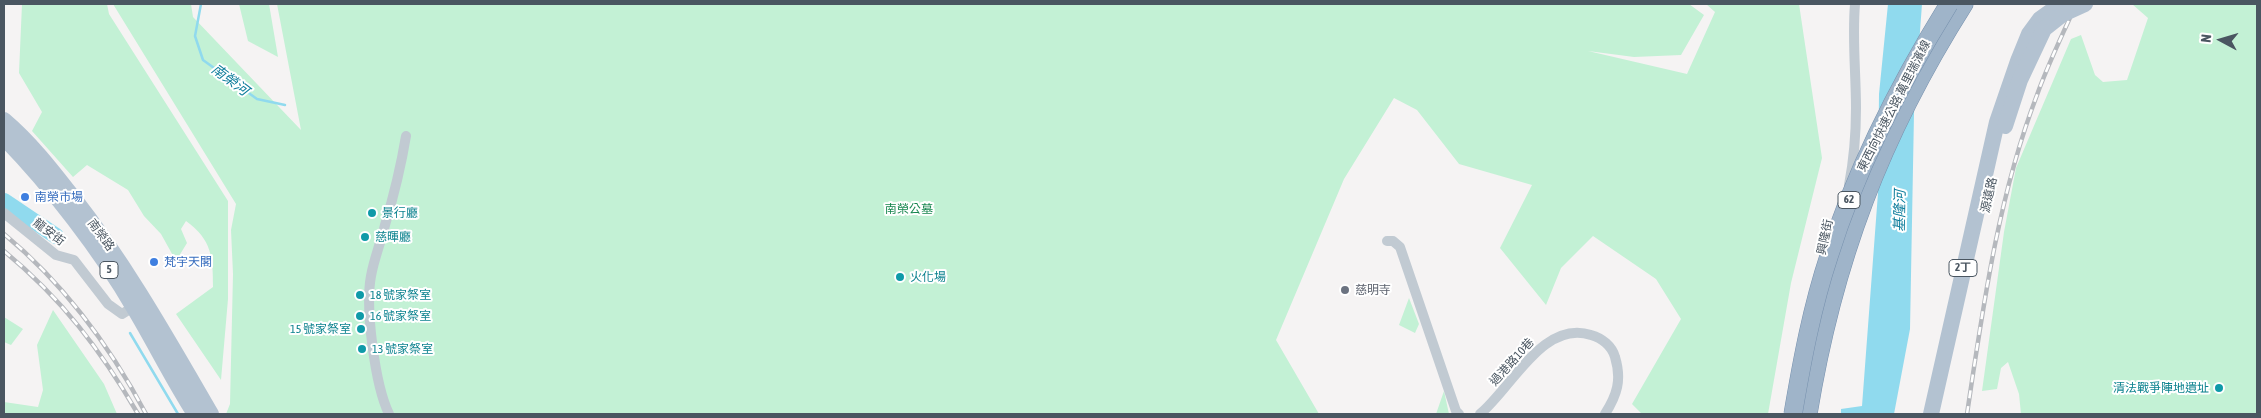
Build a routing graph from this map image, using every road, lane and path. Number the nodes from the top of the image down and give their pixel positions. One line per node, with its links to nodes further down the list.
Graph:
1 (1855, 4): 20 (street, 興隆街)
2 (1949, 4): 19 (highway, 東西向快速公路 萬里瑞濱線 / 62, bridge)
3 (1964, 4): 21 (highway, 東西向快速公路 萬里瑞濱線 / 62)
4 (2061, 4): 7 (main road, 源遠路 / 2丁)
5 (2085, 4): 7 (main road, 源遠路 / 2丁, bridge)
6 (4, 120): 12 (main road, 南榮路 / 5)
7 (2001, 124): 22 (main road, 源遠路 / 2丁); 23 (main road, 源遠路 / 2丁)
8 (406, 136): 15 (street)
9 (4, 138): 12 (main road, 南榮路 / 5)
10 (4, 214): 12 (street, 龍安街)
11 (1387, 241): 16 (street)
12 (139, 303): 13 (main road, 南榮路 / 5); 14 (main road, 南榮路 / 5)
13 (195, 414)
14 (211, 414)
15 (389, 414)
16 (1459, 414)
17 (1480, 414): 18 (street, 過港路10巷)
18 (1605, 414)
19 (1794, 414)
20 (1802, 414)
21 (1808, 414)
22 (1931, 414)
23 (1940, 414)

